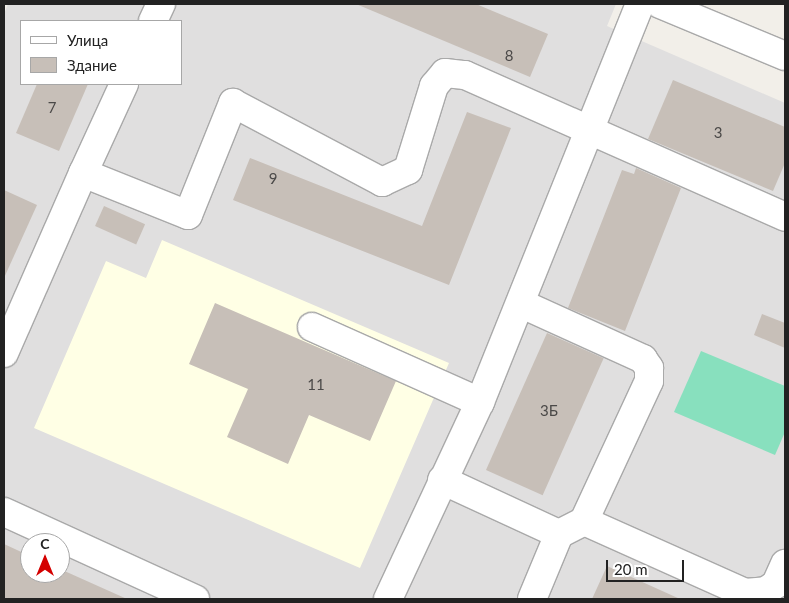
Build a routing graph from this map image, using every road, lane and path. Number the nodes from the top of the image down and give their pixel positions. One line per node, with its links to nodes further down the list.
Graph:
1 (161, 4): 4 (lane)
2 (640, 4): 7 (lane)
3 (660, 4): 5 (lane)
4 (153, 20)
5 (785, 56)
6 (124, 85): 8 (lane)
7 (587, 128): 8 (lane); 9 (lane); 10 (lane)
8 (83, 173): 12 (lane)
9 (785, 217)
10 (522, 304): 13 (lane); 16 (lane)
11 (312, 327): 13 (lane)
12 (4, 353)
13 (480, 402): 14 (lane)
14 (442, 480): 17 (lane); 20 (lane)
15 (4, 512): 19 (lane)
16 (584, 521): 17 (lane); 18 (lane)
17 (558, 534): 21 (lane)
18 (785, 564)
19 (195, 599)
20 (388, 599)
21 (532, 599)

